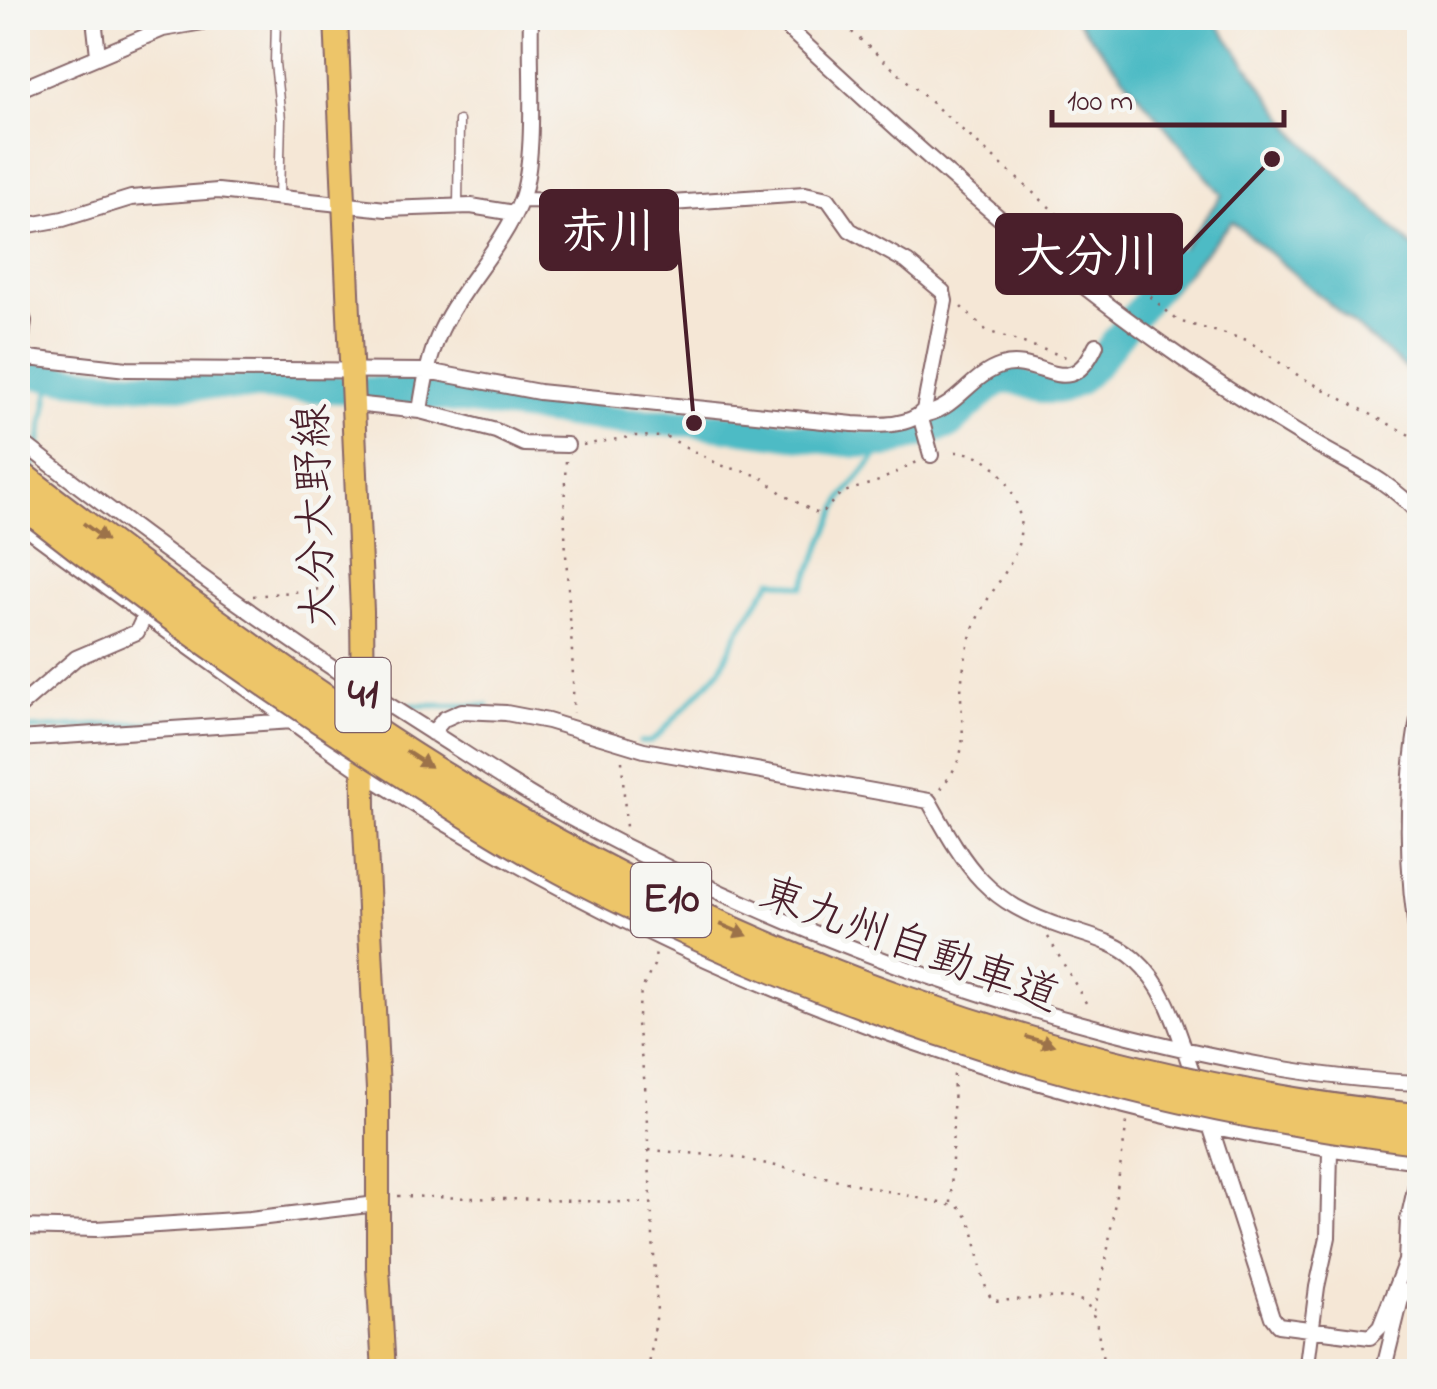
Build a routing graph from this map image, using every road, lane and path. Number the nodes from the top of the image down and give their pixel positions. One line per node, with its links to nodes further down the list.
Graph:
1 (94, 18): 8 (street)
2 (226, 18): 8 (street)
3 (276, 18): 11 (lane)
4 (336, 18): 12 (main road, 大分大野線 / 41)
5 (531, 18): 14 (street)
6 (777, 18): 32 (street)
7 (836, 18): 27 (path)
8 (98, 55): 9 (street)
9 (18, 90)
10 (459, 121): 13 (lane)
11 (279, 198): 12 (street); 15 (street)
12 (346, 206): 13 (street); 21 (main road, 大分大野線 / 41)
13 (458, 206): 14 (street)
14 (518, 206): 16 (street); 22 (street)
15 (18, 227)
16 (941, 289): 19 (path); 25 (street)
17 (18, 304): 20 (street)
18 (1096, 345): 19 (street)
19 (1087, 363): 25 (street)
20 (18, 364): 21 (street)
21 (352, 371): 22 (street); 23 (main road, 大分大野線 / 41)
22 (426, 371): 24 (street); 25 (street)
23 (354, 404): 24 (street); 34 (main road, 大分大野線 / 41)
24 (420, 412): 28 (street)
25 (920, 415): 29 (street)
26 (18, 439): 35 (street)
27 (1417, 439)
28 (567, 445): 29 (path); 42 (path)
29 (931, 455): 46 (path)
30 (18, 472): 56 (highway, 東九州自動車道 / E10, one-way to 56, bridge)
31 (18, 502): 55 (highway, 東九州自動車道 / E10, bridge)
32 (1420, 516)
33 (18, 522): 36 (street)
34 (361, 582): 35 (path); 38 (main road, 大分大野線 / 41)
35 (230, 598): 38 (street)
36 (144, 617): 39 (street); 41 (street)
37 (18, 665): 39 (path)
38 (363, 690): 43 (street); 45 (main road, 大分大野線 / 41)
39 (22, 704)
40 (1420, 708): 49 (street)
41 (293, 721): 44 (street); 45 (street)
42 (572, 729): 43 (street); 46 (street)
43 (432, 733): 52 (street)
44 (18, 739)
45 (364, 773): 48 (street); 62 (main road, 大分大野線 / 41)
46 (929, 801): 47 (street)
47 (1038, 919): 51 (path); 52 (street)
48 (659, 936): 53 (street); 58 (path)
49 (1420, 952)
50 (1420, 1007): 52 (street)
51 (1092, 1014)
52 (1184, 1049): 55 (street)
53 (957, 1058): 54 (street); 64 (path)
54 (1129, 1106): 55 (street); 68 (path)
55 (1206, 1115): 57 (highway, 東九州自動車道 / E10, bridge); 59 (street); 60 (highway, bridge); 69 (street)
56 (1420, 1117)
57 (1420, 1141)
58 (649, 1150): 63 (path); 64 (path)
59 (1330, 1150): 61 (street); 69 (street)
60 (1420, 1151)
61 (1420, 1164): 67 (street)
62 (377, 1200): 63 (path); 65 (street); 70 (main road, 大分大野線 / 41)
63 (650, 1203): 71 (path)
64 (951, 1205): 68 (path)
65 (18, 1227)
66 (1420, 1238): 67 (street)
67 (1409, 1262): 69 (street); 74 (street)
68 (1094, 1312): 72 (path)
69 (1312, 1332): 73 (street)
70 (384, 1372)
71 (648, 1372)
72 (1105, 1372)
73 (1306, 1372)
74 (1383, 1372)

